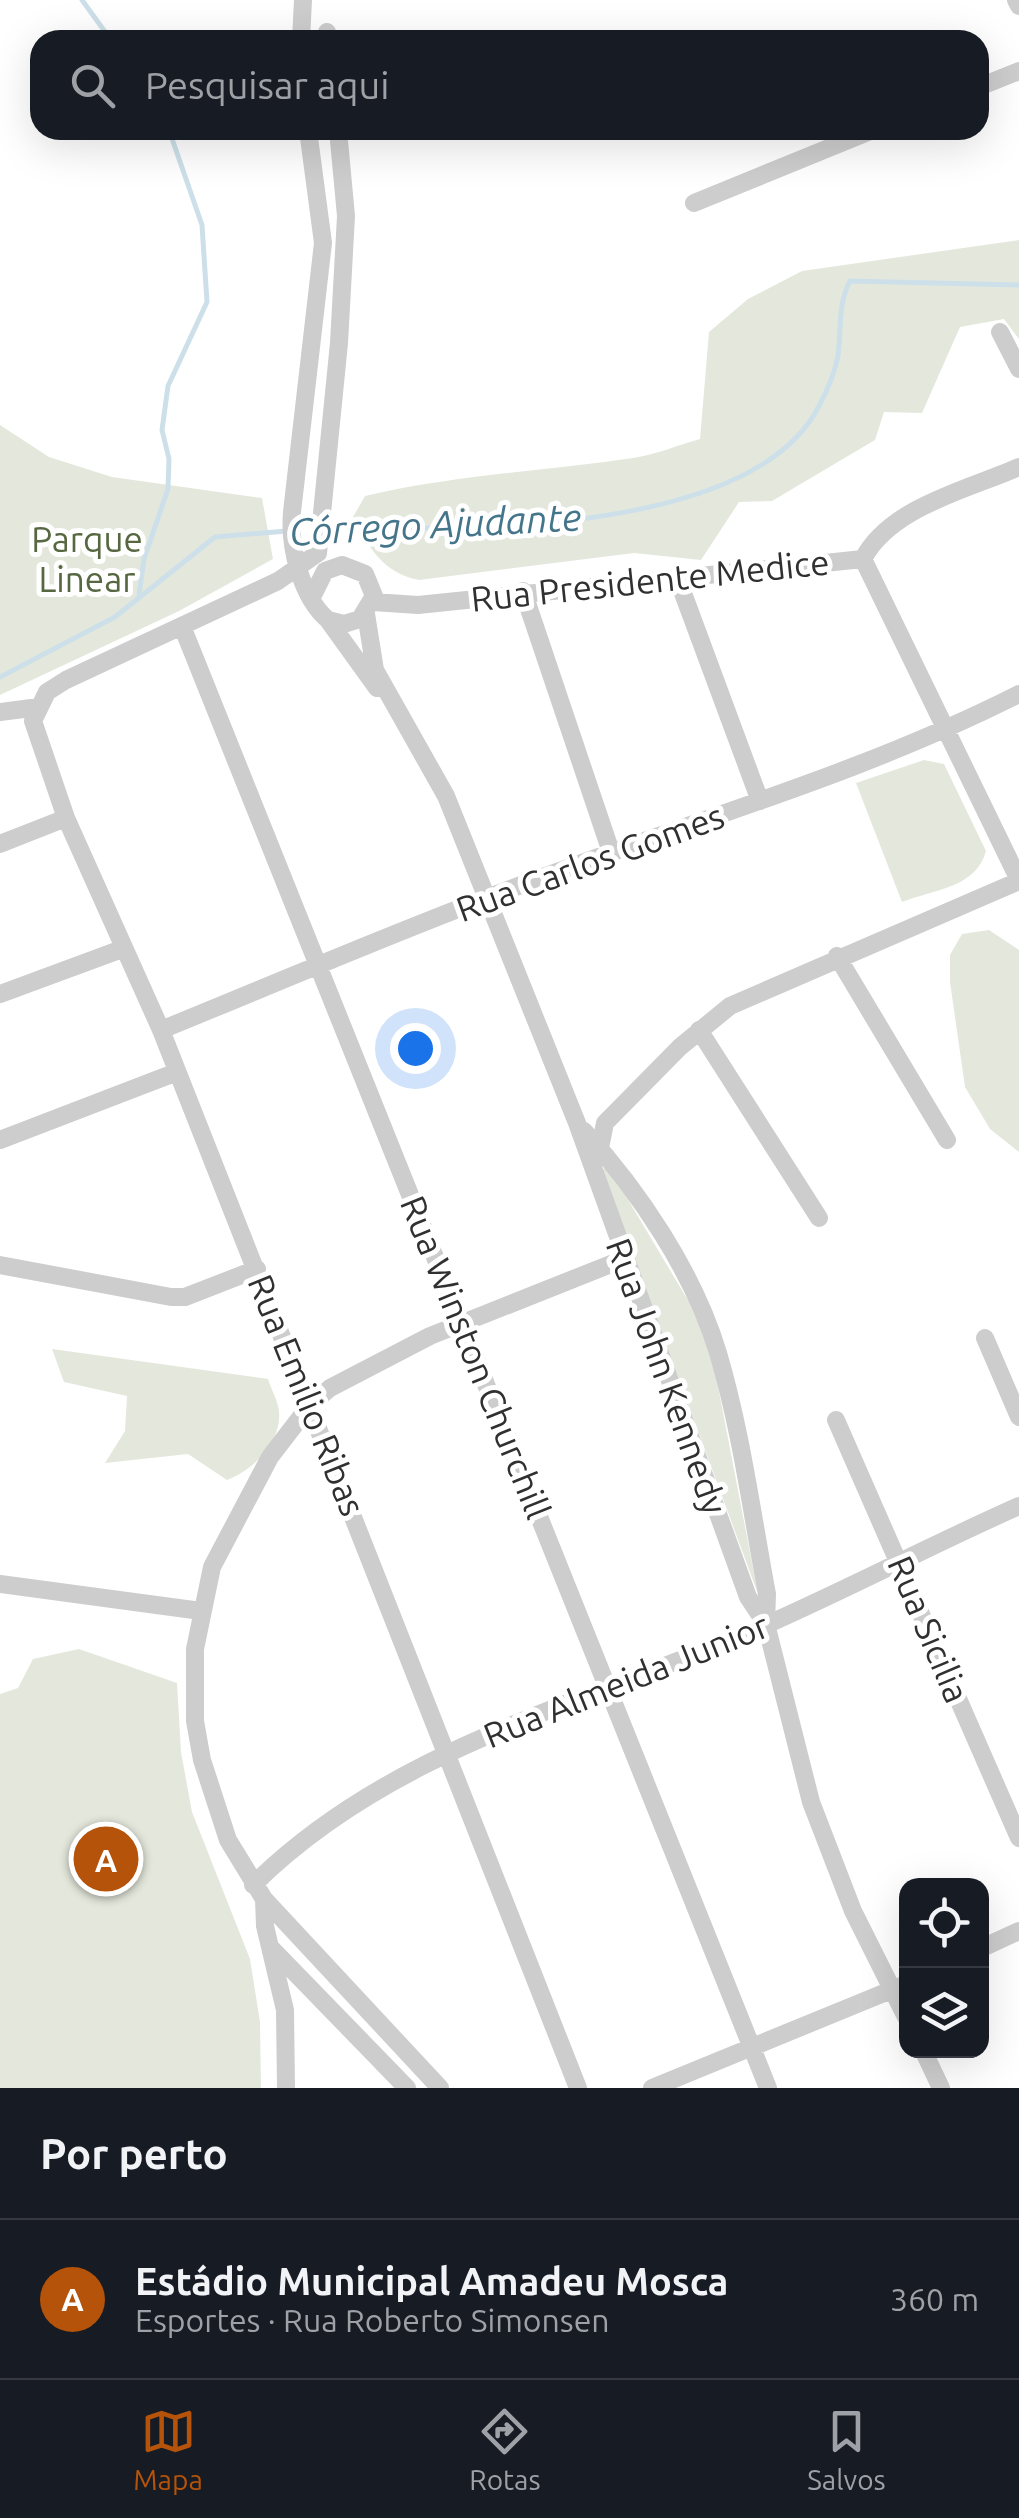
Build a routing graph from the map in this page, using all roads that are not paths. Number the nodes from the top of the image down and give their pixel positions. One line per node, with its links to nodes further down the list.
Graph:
1 (302, 0): 2 (street)
2 (301, 30)
3 (1019, 71): 4 (street)
4 (989, 83)
5 (309, 140): 13 (street)
6 (339, 140): 12 (street)
7 (849, 140): 8 (street)
8 (694, 203)
9 (1000, 332): 10 (street)
10 (1019, 370)
11 (1019, 468): 15 (street, Rua Presidente Medice)
12 (322, 486): 13 (street); 14 (street)
13 (293, 518): 14 (street)
14 (306, 547): 16 (street); 17 (street)
15 (863, 559): 18 (street, Rua Presidente Medice); 28 (street)
16 (342, 565): 20 (street); 21 (street)
17 (299, 570): 20 (street); 23 (street)
18 (677, 577): 19 (street, Rua Presidente Medice); 29 (street)
19 (523, 591): 21 (street, Rua Presidente Medice); 32 (street)
20 (312, 594): 22 (street)
21 (370, 608): 22 (street); 25 (street, Rua John Kennedy)
22 (328, 620): 25 (street, Rua John Kennedy)
23 (182, 626): 26 (street); 37 (street, Rua Winston Churchill)
24 (1019, 694): 28 (street, Rua Carlos Gomes)
25 (392, 703): 34 (street, Rua John Kennedy)
26 (39, 706): 27 (street); 30 (street, Rua Emilio Ribas)
27 (0, 712)
28 (947, 730): 29 (street, Rua Carlos Gomes); 33 (street)
29 (760, 801): 32 (street, Rua Carlos Gomes)
30 (66, 818): 31 (street); 35 (street, Rua Emilio Ribas)
31 (0, 844)
32 (611, 852): 34 (street, Rua Carlos Gomes)
33 (1019, 881): 36 (street)
34 (485, 897): 37 (street, Rua Carlos Gomes); 44 (street, Rua John Kennedy)
35 (122, 949): 38 (street); 39 (street, Rua Emilio Ribas)
36 (837, 956): 40 (street); 43 (street)
37 (317, 966): 39 (street, Rua Carlos Gomes); 49 (street, Rua Winston Churchill)
38 (0, 994)
39 (161, 1030): 41 (street, Rua Emilio Ribas)
40 (699, 1030): 44 (street); 45 (street)
41 (177, 1072): 42 (street); 48 (street, Rua Emilio Ribas)
42 (0, 1140)
43 (947, 1140)
44 (594, 1153): 46 (street, Rua John Kennedy); 59 (street, Rua John Kennedy)
45 (819, 1218)
46 (626, 1258): 49 (street); 59 (street, Rua John Kennedy)
47 (0, 1265): 48 (street)
48 (257, 1268): 52 (street, Rua Emilio Ribas)
49 (464, 1322): 52 (street); 60 (street, Rua Winston Churchill)
50 (985, 1338): 51 (street)
51 (1012, 1382): 53 (street)
52 (310, 1406): 58 (street); 61 (street, Rua Emilio Ribas)
53 (1019, 1417)
54 (836, 1420): 56 (street, Rua Sicilia)
55 (1019, 1506): 56 (street, Rua Almeida Junior)
56 (899, 1560): 59 (street, Rua Almeida Junior); 62 (street, Rua Sicilia)
57 (0, 1584): 58 (street)
58 (200, 1611): 63 (street)
59 (766, 1624): 60 (street, Rua Almeida Junior); 67 (street, Rua John Kennedy)
60 (604, 1687): 61 (street, Rua Almeida Junior); 69 (street, Rua Winston Churchill)
61 (448, 1752): 63 (street, Rua Almeida Junior); 74 (street, Rua Emilio Ribas)
62 (1019, 1838)
63 (258, 1892): 66 (street); 73 (street)
64 (1019, 1931): 65 (street)
65 (989, 1945)
66 (271, 1947): 71 (street); 72 (street)
67 (899, 1985)
68 (899, 1987): 69 (street)
69 (750, 2045): 75 (street); 76 (street, Rua Winston Churchill)
70 (927, 2058): 77 (street)
71 (286, 2088)
72 (407, 2088)
73 (440, 2088)
74 (578, 2088)
75 (652, 2088)
76 (768, 2088)
77 (941, 2088)

